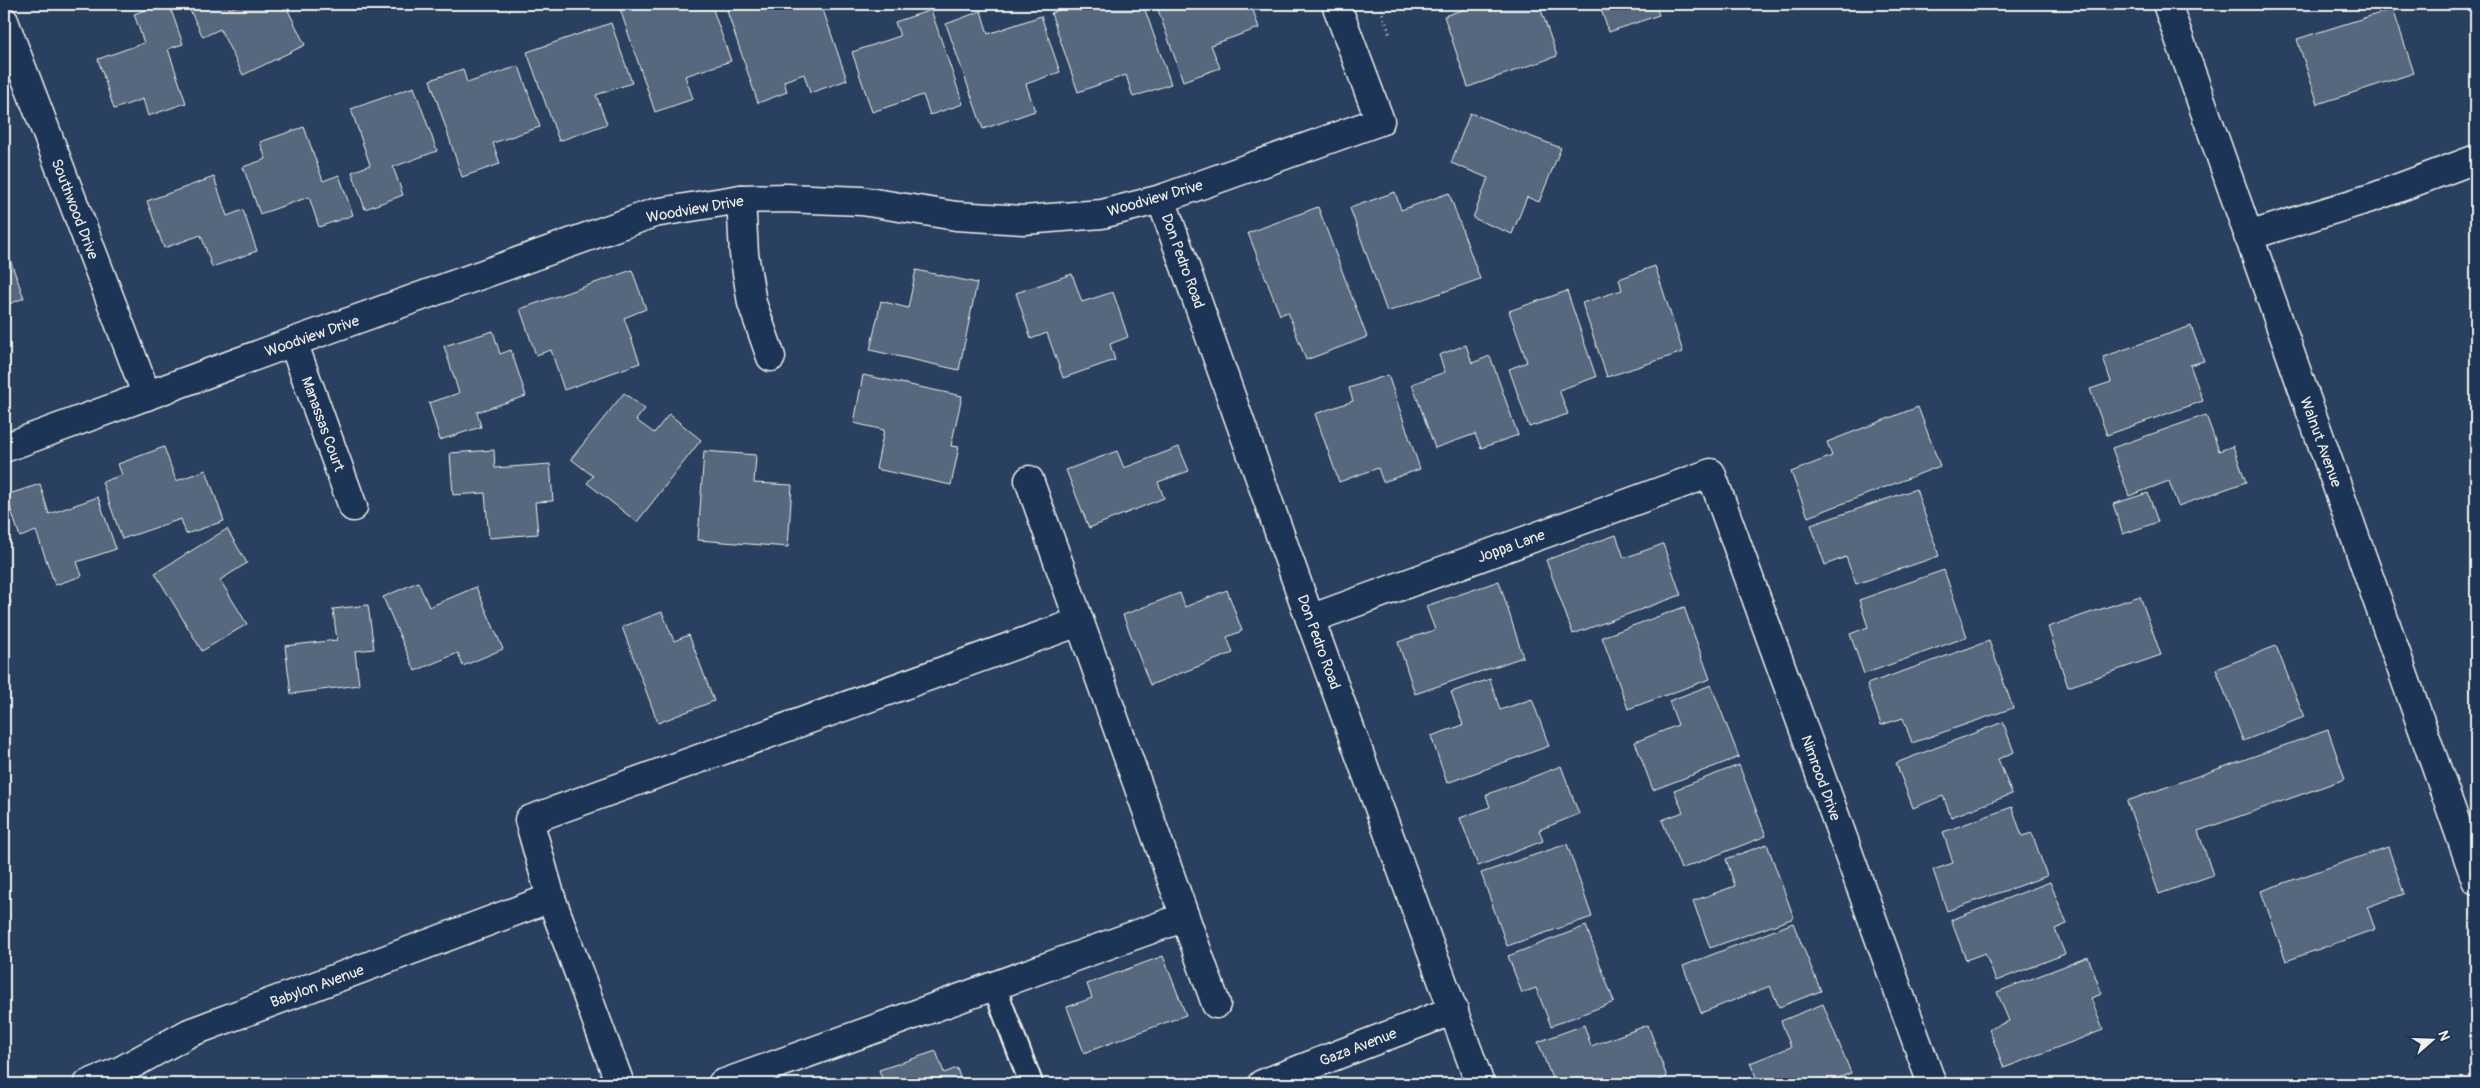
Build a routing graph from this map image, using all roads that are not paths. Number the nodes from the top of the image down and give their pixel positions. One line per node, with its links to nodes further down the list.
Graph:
1 (1336, 4): 6 (street, Woodview Drive)
2 (2167, 4): 7 (street, Walnut Avenue)
3 (4, 21): 10 (street, Southwood Drive)
4 (2476, 159): 7 (street)
5 (741, 199): 6 (street, Woodview Drive); 8 (street, Woodview Drive); 9 (street)
6 (1161, 199): 15 (street, Don Pedro Road)
7 (2248, 236): 17 (street, Walnut Avenue)
8 (292, 342): 10 (street, Woodview Drive); 14 (street, Manassas Court)
9 (771, 357)
10 (147, 396): 11 (street, Woodview Drive)
11 (4, 448)
12 (1711, 472): 15 (street, Joppa Lane); 29 (street, Nimrood Drive)
13 (1029, 480): 16 (street)
14 (353, 507)
15 (1310, 619): 22 (street, Don Pedro Road)
16 (1079, 622): 18 (street); 19 (street)
17 (2476, 880)
18 (550, 898): 24 (street, Babylon Avenue); 25 (street)
19 (1185, 918): 20 (street); 21 (street)
20 (994, 986): 23 (lane); 26 (street)
21 (1216, 1004)
22 (1454, 1010): 27 (street, Gaza Avenue); 28 (street, Don Pedro Road)
23 (1031, 1083)
24 (88, 1084)
25 (620, 1084)
26 (722, 1084)
27 (1262, 1084)
28 (1480, 1084)
29 (1932, 1084)

